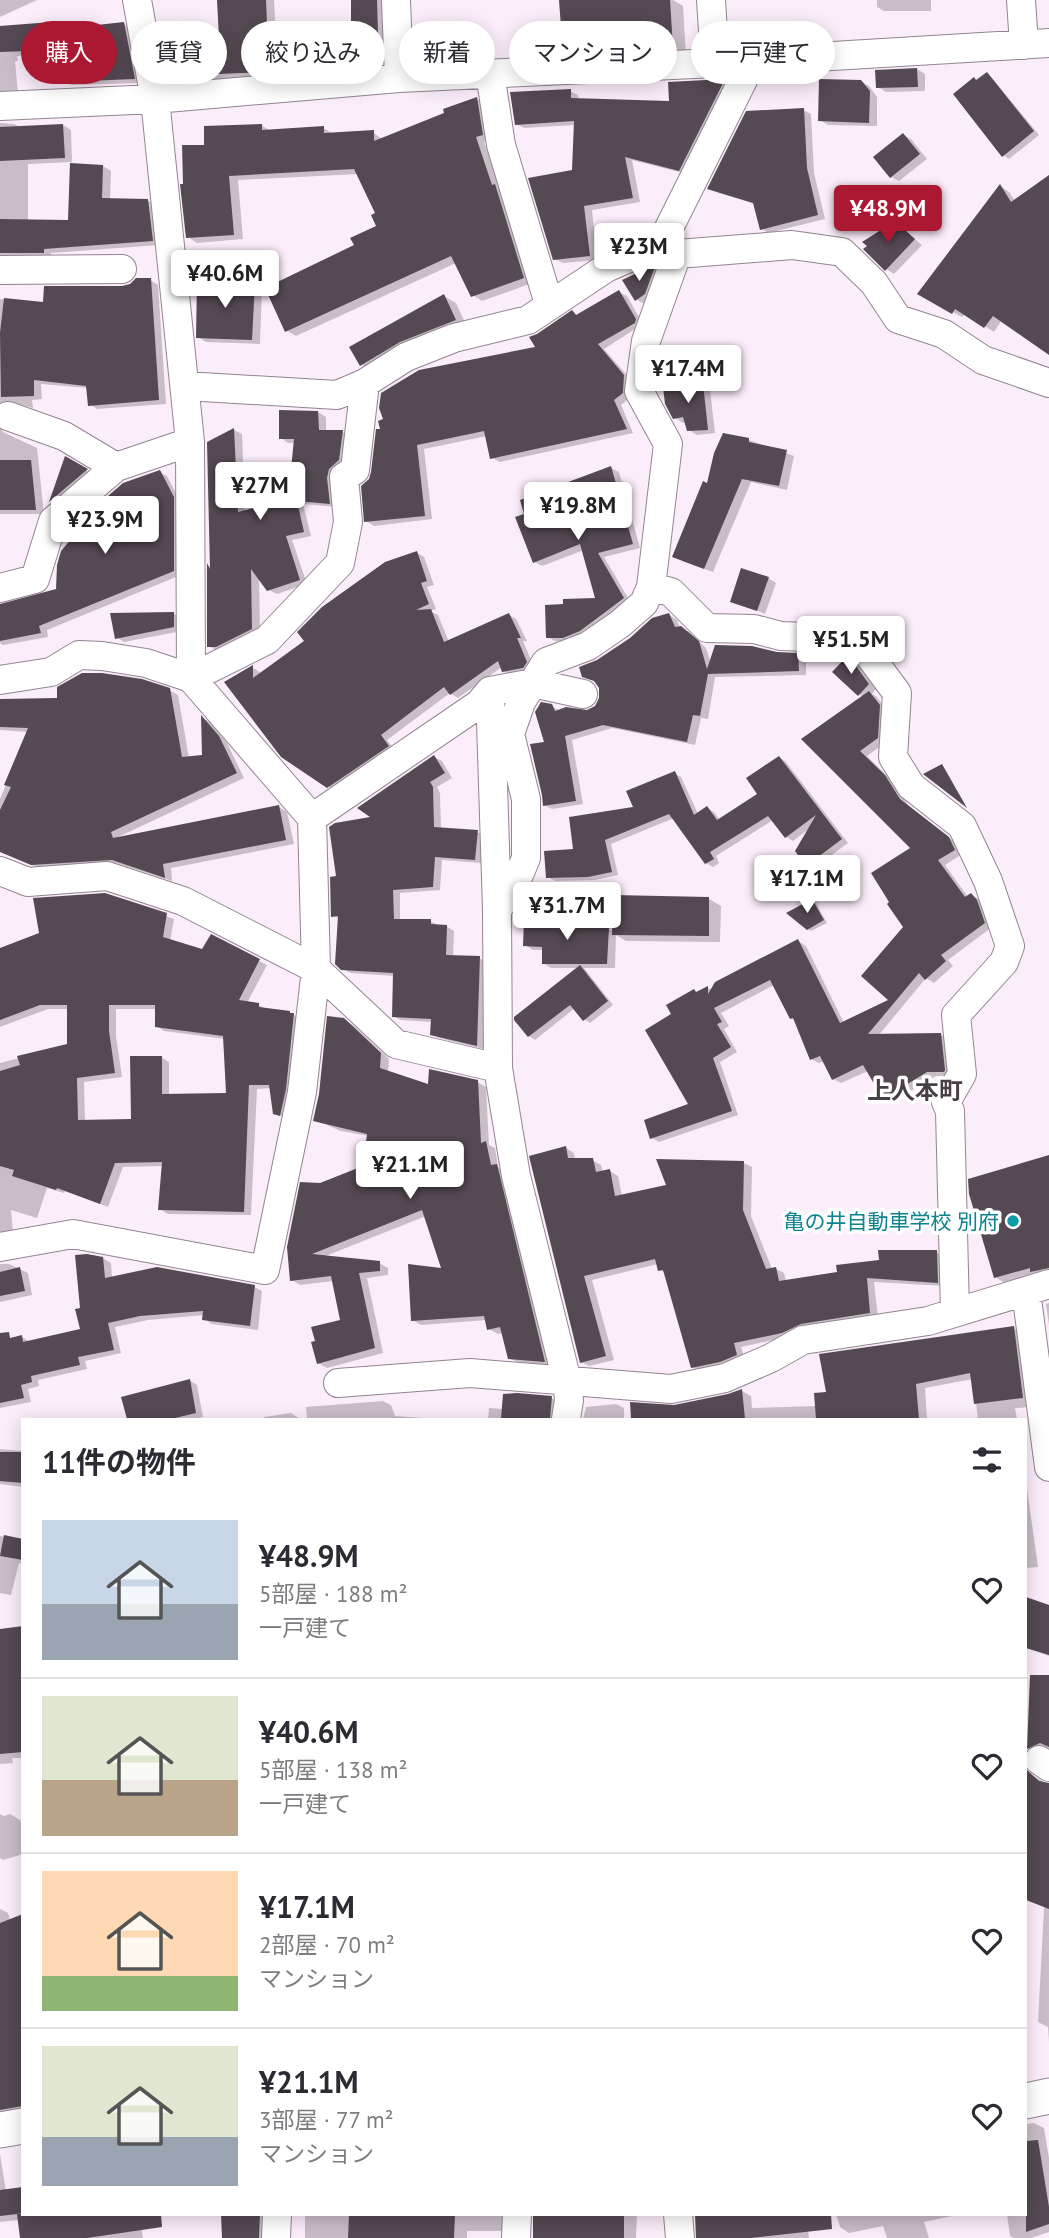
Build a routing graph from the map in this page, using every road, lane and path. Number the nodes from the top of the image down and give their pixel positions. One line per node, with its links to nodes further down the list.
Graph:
1 (396, 0): 10 (street)
2 (711, 0): 5 (street)
3 (1021, 0): 6 (street)
4 (146, 4): 13 (street)
5 (712, 21)
6 (1036, 44): 7 (street)
7 (835, 55)
8 (691, 64): 9 (street)
9 (495, 74)
10 (399, 78): 13 (street)
11 (492, 84): 18 (street)
12 (742, 84): 15 (street)
13 (155, 99): 14 (street); 21 (street)
14 (0, 106)
15 (669, 249): 18 (street); 20 (street); 25 (street)
16 (122, 269): 17 (street)
17 (0, 270)
18 (549, 304): 19 (street)
19 (365, 383): 21 (street); 27 (street)
20 (1049, 383)
21 (185, 386): 23 (street)
22 (8, 416): 24 (street)
23 (190, 442): 24 (street); 27 (street)
24 (116, 467): 26 (street)
25 (651, 587): 29 (street); 39 (street)
26 (0, 588)
27 (191, 678): 28 (street); 32 (street)
28 (0, 680)
29 (533, 683): 30 (street); 31 (street); 34 (street)
30 (490, 691): 32 (street); 34 (street)
31 (583, 694)
32 (312, 818): 35 (street)
33 (0, 871): 35 (street)
34 (497, 909): 36 (street)
35 (316, 969): 36 (street); 37 (street)
36 (498, 1068): 40 (street)
37 (0, 1247)
38 (1037, 1287): 39 (street); 43 (street)
39 (955, 1312): 40 (street)
40 (567, 1381): 41 (street); 42 (street)
41 (338, 1383)
42 (566, 1418)
43 (1049, 1467)
44 (1049, 2096): 45 (street)
45 (1027, 2101)
46 (21, 2126): 47 (street)
47 (0, 2130)
48 (277, 2216): 51 (street)
49 (517, 2216): 52 (street)
50 (678, 2216): 53 (street)
51 (276, 2238)
52 (516, 2238)
53 (680, 2238)

